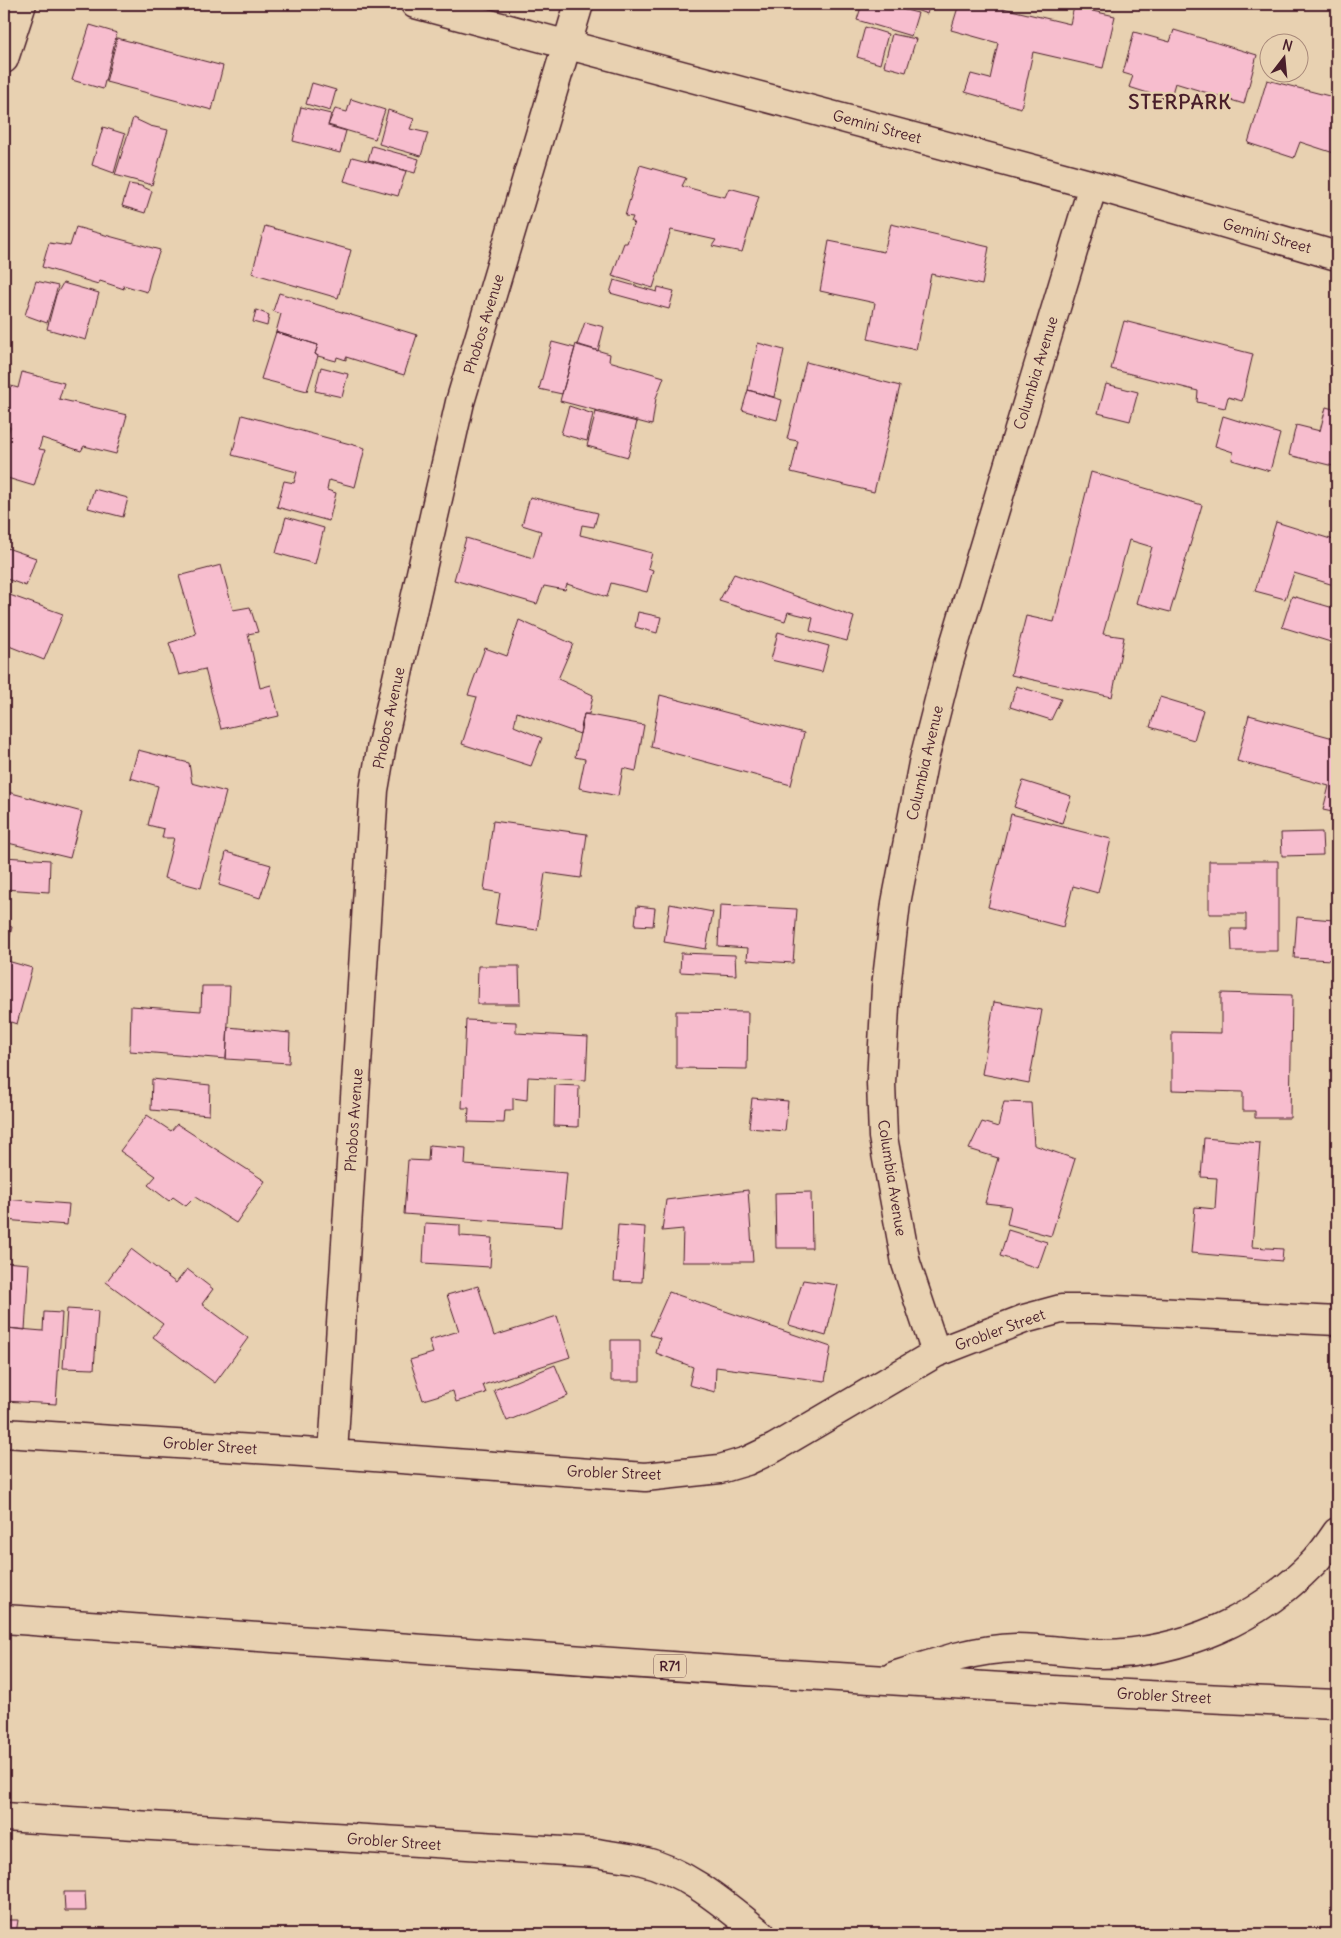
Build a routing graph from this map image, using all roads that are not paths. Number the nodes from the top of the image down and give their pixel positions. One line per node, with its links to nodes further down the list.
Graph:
1 (22, 4): 5 (street)
2 (415, 4): 4 (street, Gemini Street)
3 (580, 4): 4 (street, Phobos Avenue)
4 (568, 44): 6 (street, Gemini Street); 11 (street, Phobos Avenue)
5 (4, 59)
6 (1093, 185): 7 (street, Gemini Street); 9 (street, Columbia Avenue)
7 (1337, 256)
8 (1337, 1322): 9 (street, Grobler Street)
9 (936, 1353): 11 (street, Grobler Street)
10 (4, 1433): 11 (street, Grobler Street)
11 (333, 1454)
12 (1337, 1532): 14 (street)
13 (4, 1619): 14 (street, Grobler Street / R71)
14 (878, 1681): 15 (street, Grobler Street / R71)
15 (1337, 1704)
16 (4, 1817): 17 (street, Grobler Street)
17 (761, 1934)

